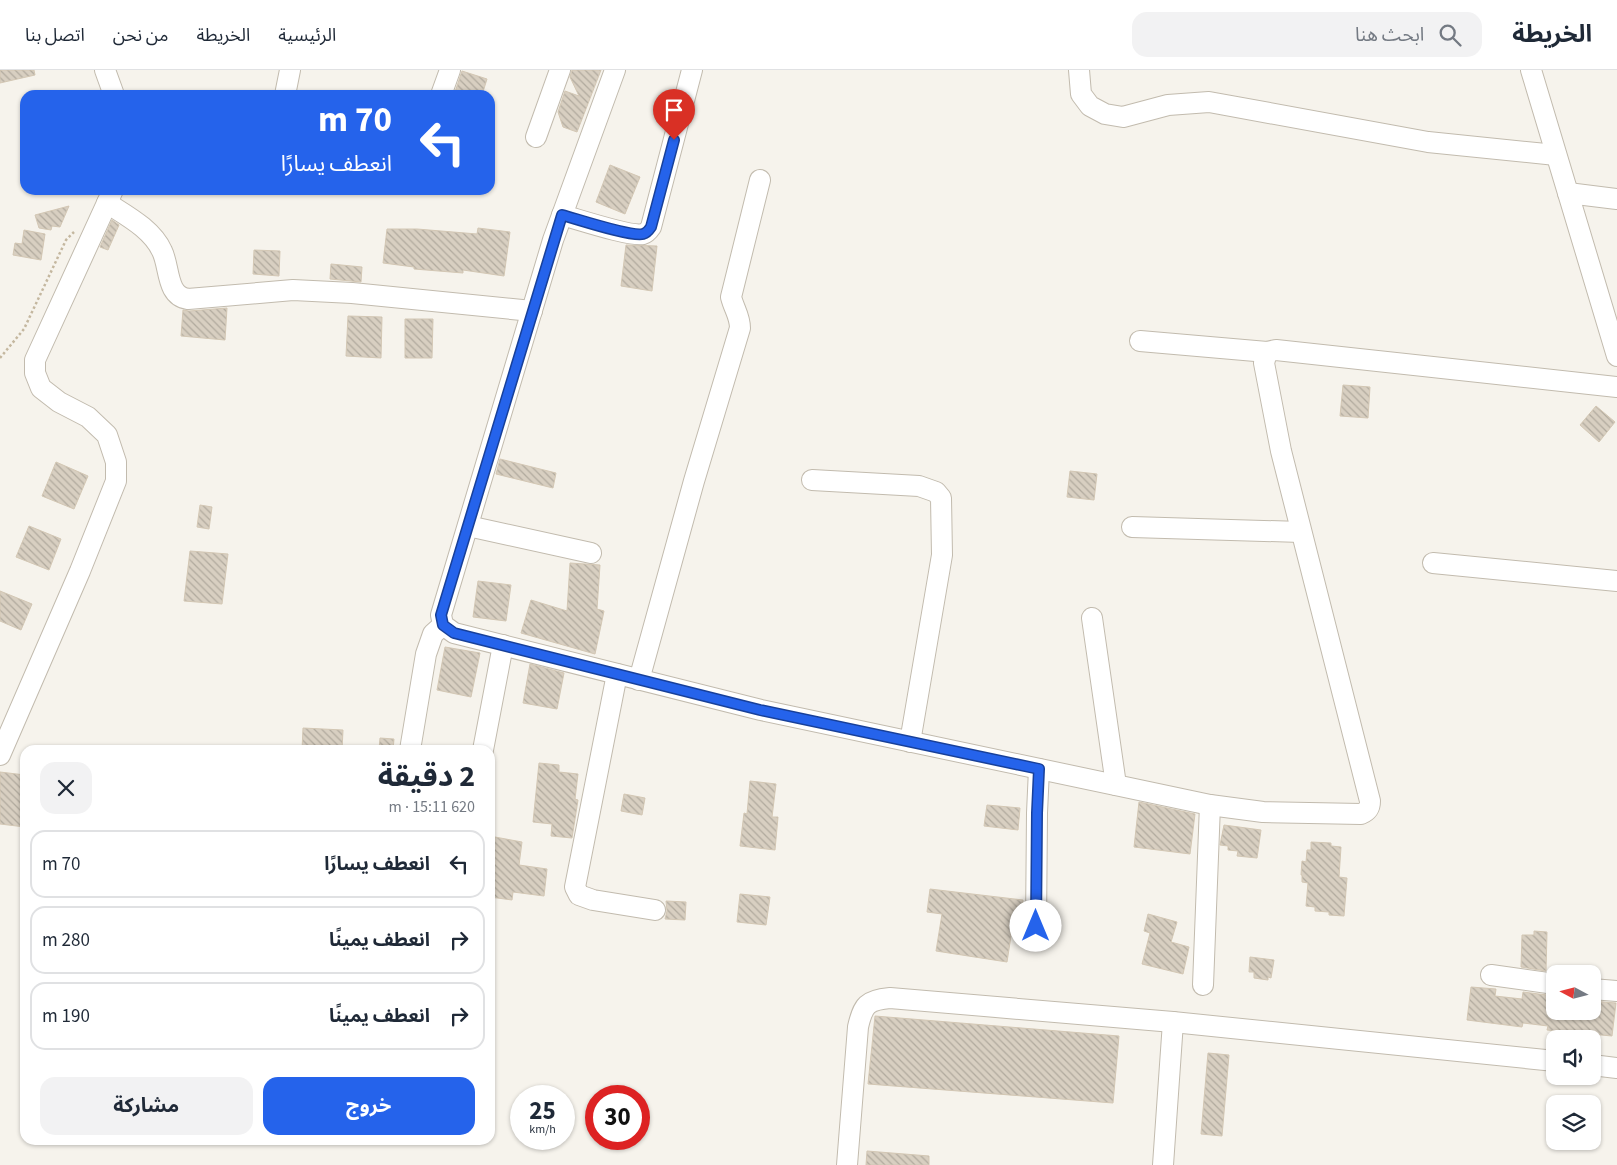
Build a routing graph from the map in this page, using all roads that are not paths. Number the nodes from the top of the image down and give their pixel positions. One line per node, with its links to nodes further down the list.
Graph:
1 (105, 70): 9 (street)
2 (290, 70): 10 (street)
3 (450, 70): 11 (street)
4 (560, 70): 12 (street)
5 (615, 70): 18 (street)
6 (692, 70): 18 (street)
7 (1078, 70): 13 (street)
8 (1531, 70): 13 (street)
9 (112, 90)
10 (286, 90)
11 (443, 90)
12 (536, 138)
13 (1556, 155): 15 (street)
14 (760, 180): 35 (street)
15 (1568, 193): 17 (street); 22 (street)
16 (110, 197): 19 (street); 39 (street)
17 (1617, 199)
18 (562, 215): 19 (street)
19 (532, 311): 25 (street)
20 (1140, 341): 21 (street)
21 (1267, 352): 23 (street); 27 (street)
22 (1617, 356)
23 (1617, 387)
24 (812, 480): 36 (street)
25 (468, 526): 28 (street); 32 (street)
26 (1132, 526): 27 (street)
27 (1301, 532): 42 (street)
28 (591, 553)
29 (1433, 563): 30 (street)
30 (1617, 581)
31 (1092, 618): 41 (street)
32 (443, 625): 33 (street); 37 (street)
33 (504, 645): 34 (street); 38 (street)
34 (617, 674): 35 (street); 43 (street)
35 (639, 680): 36 (street)
36 (910, 742): 40 (street)
37 (411, 745)
38 (484, 745)
39 (0, 755)
40 (1039, 769): 41 (street); 44 (street)
41 (1116, 785): 42 (street)
42 (1210, 805): 47 (street)
43 (655, 910)
44 (1036, 926)
45 (1491, 975): 46 (street)
46 (1546, 983)
47 (1204, 985)
48 (1601, 990): 49 (street)
49 (1617, 991)
50 (1173, 1022): 51 (street); 54 (street); 55 (street)
51 (1546, 1060)
52 (1601, 1066): 53 (street)
53 (1617, 1068)
54 (847, 1165)
55 (1163, 1165)

